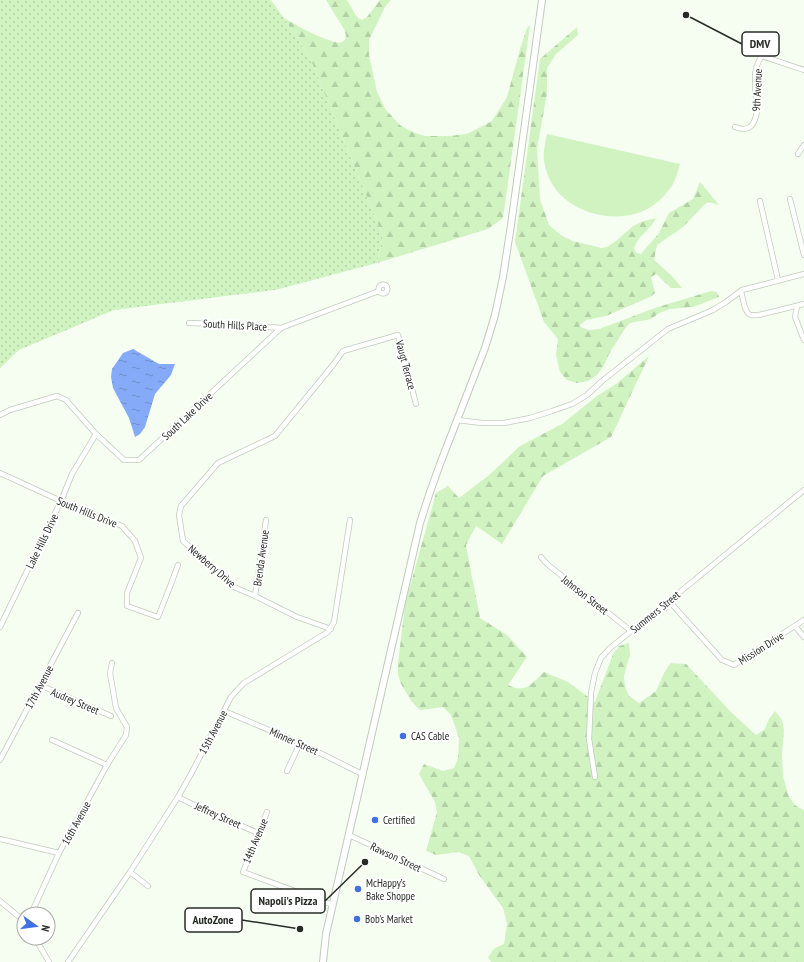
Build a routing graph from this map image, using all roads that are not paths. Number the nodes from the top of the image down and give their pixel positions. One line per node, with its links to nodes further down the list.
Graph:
1 (542, 0): 21 (main road)
2 (804, 70): 3 (street, 9th Avenue)
3 (735, 127)
4 (804, 145): 5 (street)
5 (798, 154)
6 (790, 199): 8 (street)
7 (760, 202): 10 (street)
8 (804, 254)
9 (804, 274): 10 (street)
10 (778, 280): 11 (street)
11 (742, 290): 14 (street); 21 (street)
12 (379, 291): 16 (street, South Lake Drive)
13 (804, 304): 14 (street)
14 (797, 306): 17 (street)
15 (189, 323): 16 (street, South Hills Place)
16 (281, 328): 22 (street, South Lake Drive)
17 (804, 340)
18 (343, 351): 19 (street, Vaugt Terrace); 30 (street, Newberry Drive)
19 (416, 404)
20 (0, 415): 22 (street, South Lake Drive)
21 (457, 420): 48 (main road)
22 (96, 434): 25 (street, Lake Hills Drive)
23 (0, 473): 25 (street, South Hills Drive)
24 (804, 490): 31 (street, Summers Street)
25 (61, 502): 29 (street, South Hills Drive); 35 (street, Lake Hills Drive)
26 (266, 520): 30 (street, Brenda Avenue)
27 (350, 520): 36 (street)
28 (541, 557): 37 (street, Johnson Street)
29 (178, 565)
30 (255, 596): 36 (street, Newberry Drive)
31 (669, 601): 34 (street, Mission Drive); 37 (street, Summers Street)
32 (78, 613): 40 (street, 17th Avenue)
33 (804, 620): 34 (street, Mission Drive)
34 (795, 626): 38 (street)
35 (0, 627)
36 (331, 629): 41 (street, 15th Avenue)
37 (631, 631): 49 (street, Summers Street)
38 (804, 637)
39 (112, 663): 46 (street, 16th Avenue)
40 (40, 685): 42 (street, Audrey Street); 45 (street, 17th Avenue)
41 (224, 712): 44 (street, Minner Street); 50 (street, 15th Avenue)
42 (111, 716)
43 (52, 740): 46 (street)
44 (300, 743): 47 (street); 48 (street, Minner Street)
45 (0, 760)
46 (107, 765): 55 (street, 16th Avenue)
47 (287, 771)
48 (362, 774): 53 (main road)
49 (595, 778)
50 (178, 797): 52 (street, Jeffrey Street); 56 (street, 15th Avenue)
51 (267, 812): 52 (street, 14th Avenue)
52 (258, 833): 60 (street, 14th Avenue)
53 (349, 835): 57 (street, Rawson Street); 60 (main road)
54 (0, 839): 55 (street)
55 (59, 853): 61 (street, 16th Avenue)
56 (130, 872): 58 (street); 65 (street, 15th Avenue)
57 (444, 879)
58 (148, 886)
59 (0, 901): 62 (street)
60 (333, 905): 66 (main road)
61 (36, 906)
62 (16, 915)
63 (40, 946): 64 (street)
64 (49, 962)
65 (68, 962)
66 (323, 962)

